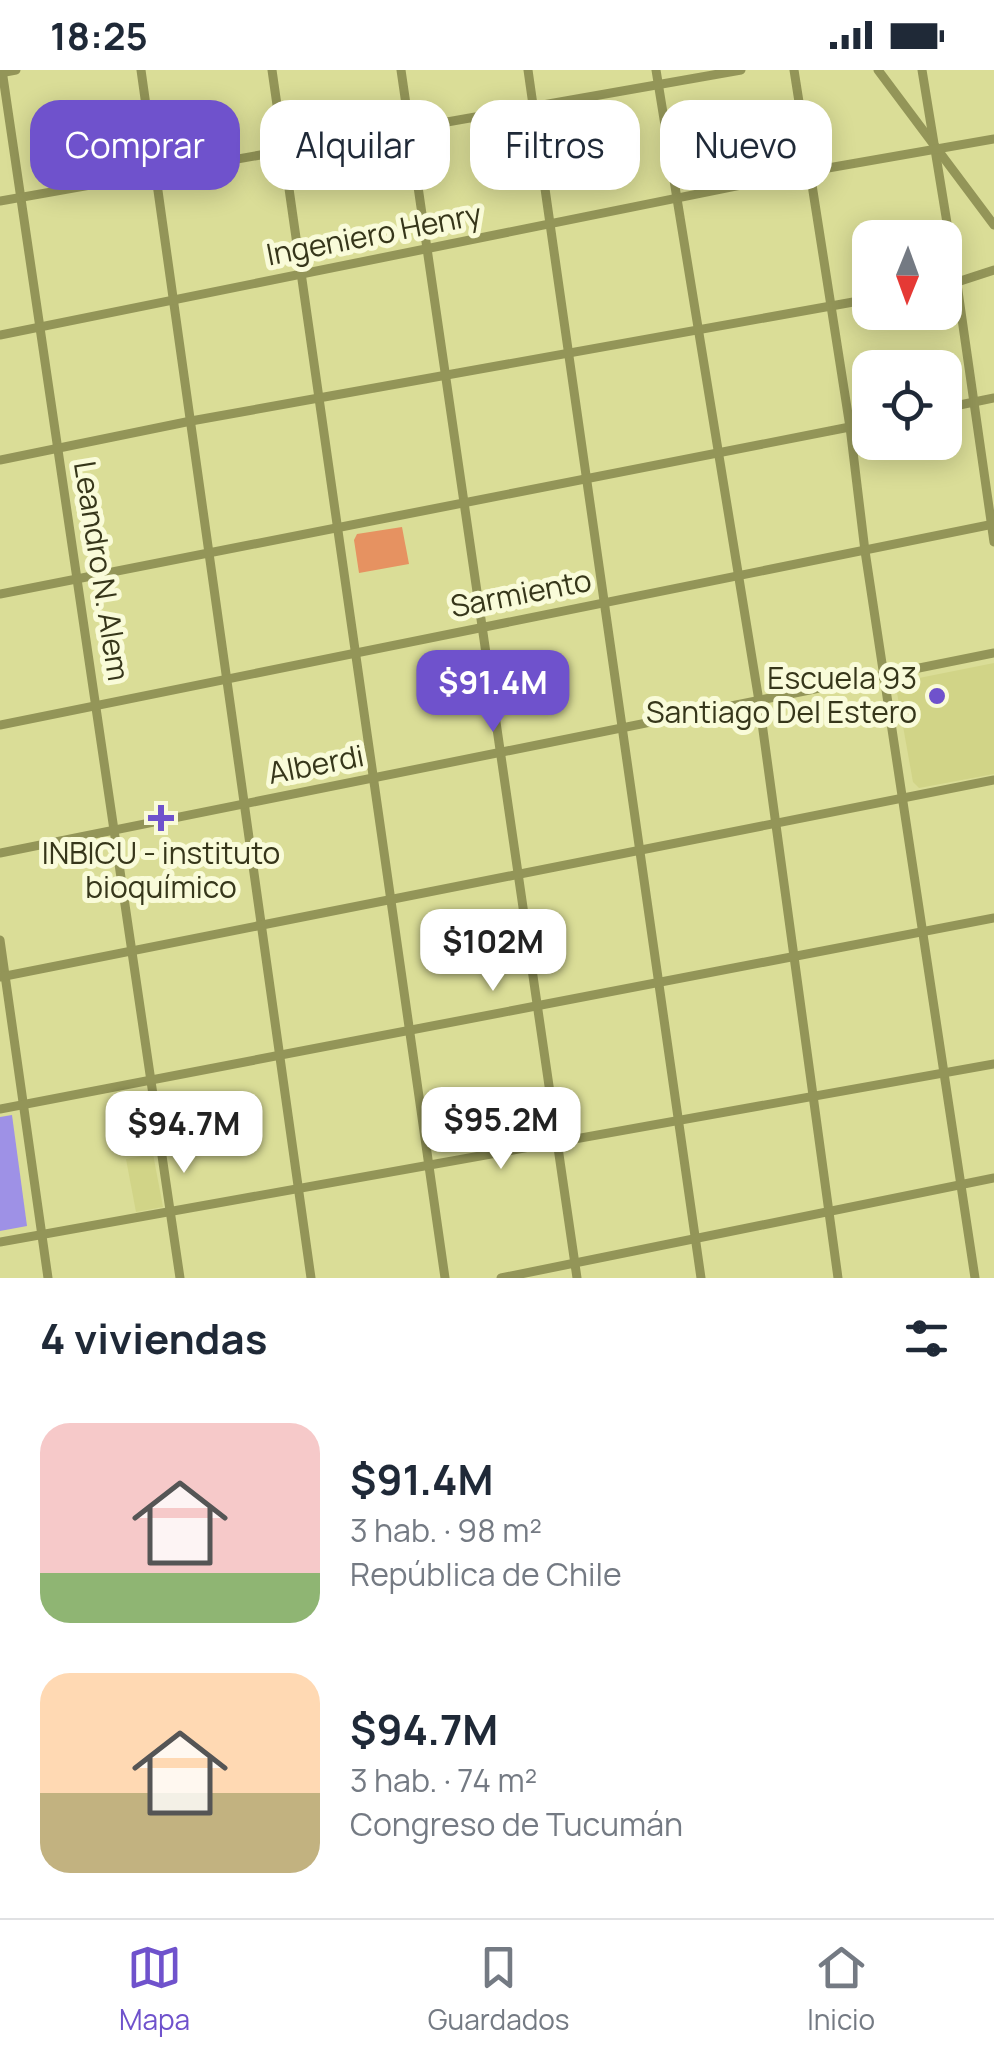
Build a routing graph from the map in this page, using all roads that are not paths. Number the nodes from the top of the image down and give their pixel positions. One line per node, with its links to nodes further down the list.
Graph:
1 (16, 70): 11 (street)
2 (142, 70): 13 (street)
3 (272, 70): 14 (street)
4 (402, 70): 15 (street)
5 (528, 70): 16 (street)
6 (656, 70): 12 (street)
7 (741, 70): 12 (street)
8 (794, 70): 18 (street)
9 (878, 70): 20 (street)
10 (922, 70): 20 (street)
11 (2, 72): 29 (street, Leandro N. Alem)
12 (658, 85): 17 (street); 30 (street)
13 (146, 100)
14 (276, 100)
15 (406, 100)
16 (532, 100)
17 (573, 100)
18 (799, 100)
19 (994, 138): 20 (street, Ingeniero Henry)
20 (934, 148): 21 (street, Ingeniero Henry); 32 (street); 34 (street)
21 (832, 167)
22 (60, 190): 29 (street)
23 (158, 190): 39 (street)
24 (290, 190): 37 (street)
25 (419, 190): 35 (street)
26 (545, 190): 33 (street)
27 (723, 190): 30 (street, Ingeniero Henry)
28 (814, 190): 41 (street)
29 (21, 197): 31 (street); 43 (street, Leandro N. Alem)
30 (676, 200): 33 (street, Ingeniero Henry); 44 (street)
31 (0, 201)
32 (946, 220)
33 (550, 225): 35 (street, Ingeniero Henry); 46 (street)
34 (994, 225)
35 (428, 250): 37 (street, Ingeniero Henry); 47 (street)
36 (994, 270): 38 (street)
37 (302, 275): 39 (street, Ingeniero Henry); 48 (street)
38 (962, 282)
39 (174, 300): 43 (street, Ingeniero Henry); 52 (street)
40 (852, 302): 41 (street)
41 (830, 306): 44 (street); 53 (street)
42 (962, 317): 50 (street)
43 (40, 327): 45 (street, Ingeniero Henry); 54 (street, Leandro N. Alem)
44 (698, 330): 46 (street); 55 (street)
45 (0, 335)
46 (568, 353): 47 (street); 57 (street)
47 (446, 375): 48 (street); 58 (street)
48 (320, 398): 52 (street); 60 (street)
49 (994, 398): 50 (street)
50 (975, 402): 51 (street); 59 (street)
51 (962, 405)
52 (190, 421): 54 (street); 63 (street)
53 (850, 426): 55 (street); 62 (street)
54 (58, 448): 56 (street); 65 (street, Leandro N. Alem)
55 (718, 452): 57 (street); 64 (street)
56 (0, 460)
57 (586, 478): 58 (street); 67 (street)
58 (465, 502): 60 (street); 68 (street)
59 (993, 525): 61 (street); 62 (street, Sarmiento)
60 (338, 528): 63 (street); 69 (street)
61 (994, 542)
62 (864, 550): 64 (street, Sarmiento); 71 (street)
63 (210, 553): 65 (street); 72 (street)
64 (739, 576): 67 (street, Sarmiento); 73 (street)
65 (77, 579): 66 (street); 74 (street, Leandro N. Alem)
66 (0, 594)
67 (604, 603): 68 (street, Sarmiento); 76 (street)
68 (483, 628): 69 (street, Sarmiento); 77 (street)
69 (357, 653): 72 (street, Sarmiento); 78 (street)
70 (994, 653): 71 (street, Alberdi)
71 (884, 676): 73 (street, Alberdi); 80 (street)
72 (227, 679): 74 (street, Sarmiento); 81 (street)
73 (760, 701): 76 (street, Alberdi); 82 (street)
74 (96, 706): 75 (street, Sarmiento); 83 (street, Leandro N. Alem)
75 (0, 725)
76 (622, 728): 77 (street, Alberdi); 84 (street)
77 (501, 753): 78 (street, Alberdi); 86 (street)
78 (374, 778): 81 (street, Alberdi); 87 (street)
79 (994, 780): 80 (street)
80 (903, 799): 82 (street); 90 (street)
81 (244, 804): 83 (street, Alberdi); 89 (street)
82 (774, 824): 84 (street); 93 (street)
83 (114, 831): 85 (street, Alberdi); 92 (street, Leandro N. Alem)
84 (640, 851): 86 (street); 95 (street)
85 (0, 854)
86 (520, 875): 87 (street); 96 (street)
87 (392, 900): 89 (street); 97 (street)
88 (994, 918): 90 (street)
89 (262, 926): 92 (street); 98 (street)
90 (924, 931): 93 (street); 100 (street)
91 (0, 940): 94 (street)
92 (132, 951): 94 (street); 101 (street, Leandro N. Alem)
93 (794, 956): 95 (street); 102 (street)
94 (2, 977): 103 (street)
95 (658, 982): 96 (street); 105 (street)
96 (538, 1006): 97 (street); 106 (street)
97 (410, 1030): 98 (street); 107 (street)
98 (279, 1055): 101 (street); 110 (street)
99 (994, 1064): 100 (street)
100 (945, 1073): 102 (street); 109 (street)
101 (150, 1080): 103 (street); 111 (street, Leandro N. Alem)
102 (812, 1096): 105 (street); 112 (street)
103 (22, 1105): 104 (street); 113 (street)
104 (0, 1109)
105 (678, 1120): 106 (street); 114 (street)
106 (558, 1142): 107 (street); 116 (street)
107 (429, 1165): 110 (street); 120 (street)
108 (994, 1178): 109 (street)
109 (962, 1184): 112 (street); 125 (street)
110 (298, 1188): 111 (street); 119 (street)
111 (170, 1211): 113 (street); 118 (street, Leandro N. Alem)
112 (828, 1212): 114 (street); 124 (street)
113 (42, 1234): 115 (street); 117 (street)
114 (695, 1239): 116 (street); 123 (street)
115 (0, 1242)
116 (575, 1263): 121 (street); 122 (street)
117 (48, 1278)
118 (180, 1278)
119 (311, 1278)
120 (445, 1278)
121 (501, 1278)
122 (577, 1278)
123 (701, 1278)
124 (838, 1278)
125 (975, 1278)

